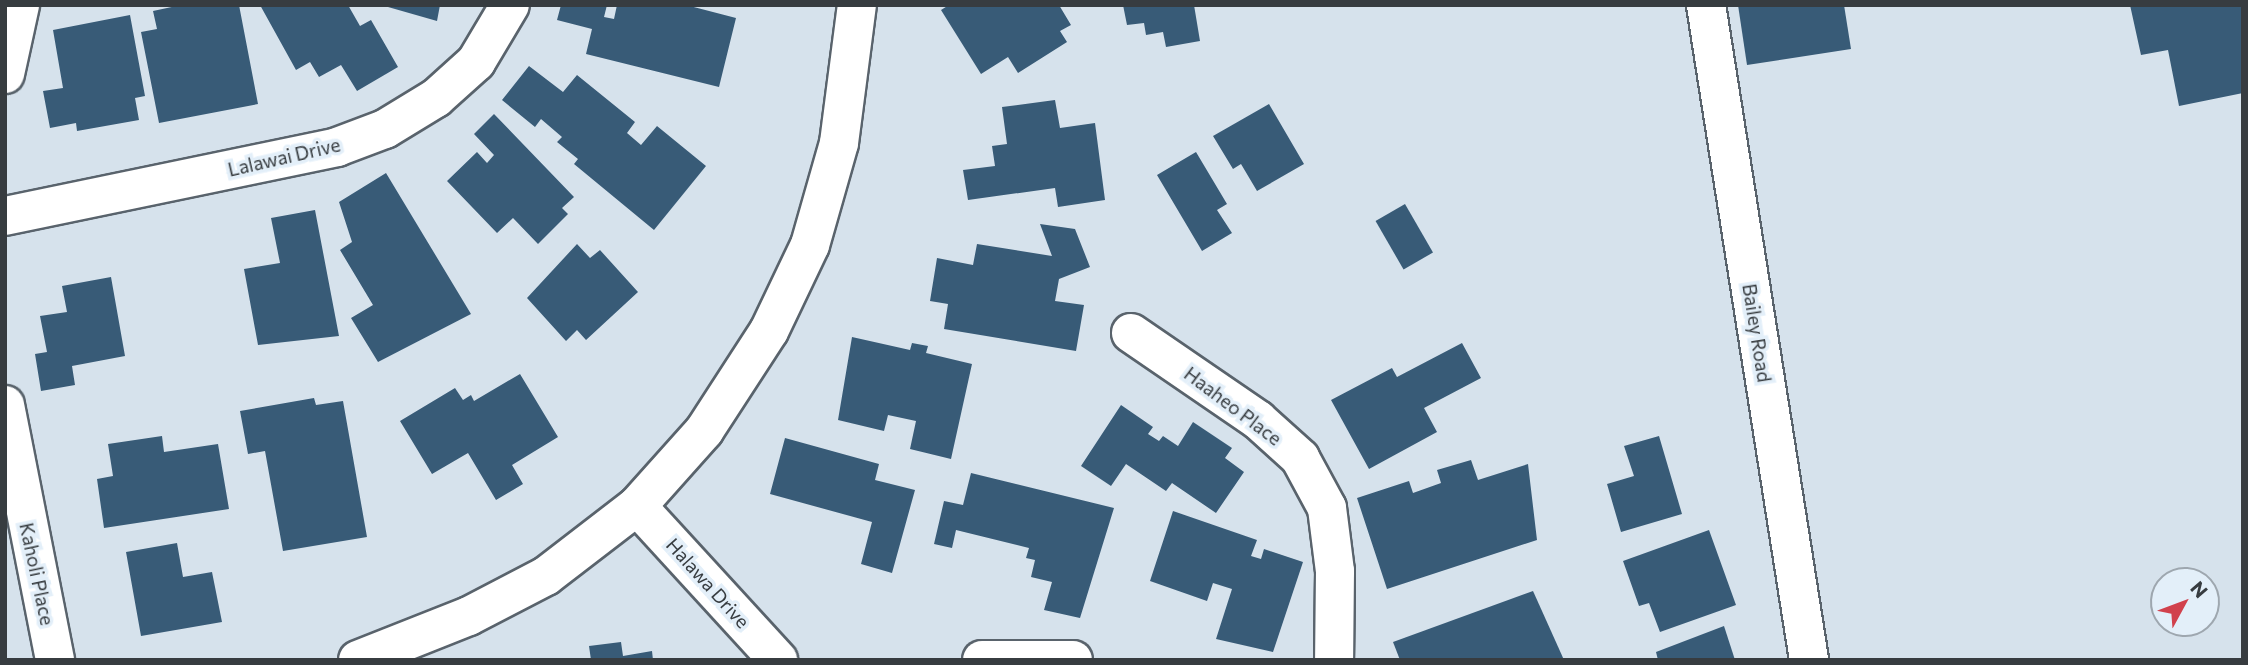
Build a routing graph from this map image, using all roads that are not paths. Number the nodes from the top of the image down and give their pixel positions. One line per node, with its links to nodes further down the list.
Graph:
1 (20, 5): 5 (street)
2 (510, 5): 6 (street, Lalawai Drive)
3 (858, 5): 9 (street)
4 (1706, 5): 16 (street, Bailey Road)
5 (5, 74)
6 (5, 216)
7 (1131, 333): 15 (street, Haaheo Place)
8 (5, 405): 10 (street, Kaholi Place)
9 (637, 506): 11 (street); 12 (street, Halawa Drive)
10 (55, 660)
11 (358, 660)
12 (778, 660)
13 (982, 660): 14 (street)
14 (1073, 660)
15 (1334, 660)
16 (1809, 660)

